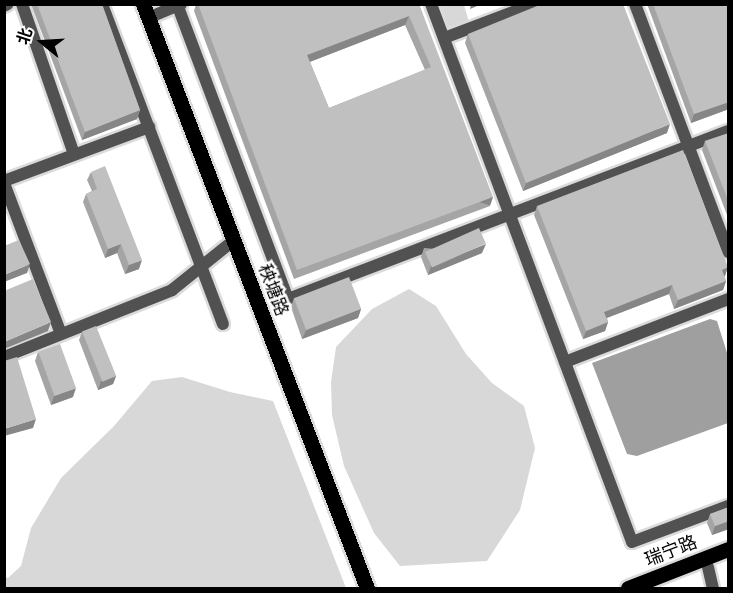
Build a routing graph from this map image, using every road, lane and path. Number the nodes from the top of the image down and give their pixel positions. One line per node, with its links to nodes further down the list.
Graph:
1 (22, 4): 12 (street)
2 (102, 4): 9 (street)
3 (431, 4): 8 (street)
4 (534, 4): 8 (street)
5 (635, 4): 11 (street)
6 (179, 5): 7 (street); 14 (street)
7 (145, 11): 15 (main road, 秧塘路)
8 (444, 38): 14 (street)
9 (149, 127): 12 (street); 17 (street)
10 (729, 131): 11 (street)
11 (688, 146): 14 (street); 16 (street)
12 (75, 154): 13 (street)
13 (4, 182): 20 (street)
14 (510, 214): 22 (street)
15 (233, 241): 17 (street); 27 (main road, 秧塘路)
16 (729, 252)
17 (200, 265): 19 (street); 20 (street)
18 (729, 299): 22 (street)
19 (223, 324)
20 (61, 334): 21 (street)
21 (4, 357)
22 (565, 362): 23 (street)
23 (729, 506)
24 (729, 549): 28 (main road, 瑞宁路)
25 (729, 560): 26 (main road, 瑞宁路)
26 (708, 567): 29 (main road, 瑞宁路); 30 (street)
27 (367, 588)
28 (627, 588)
29 (653, 588)
30 (713, 588)

